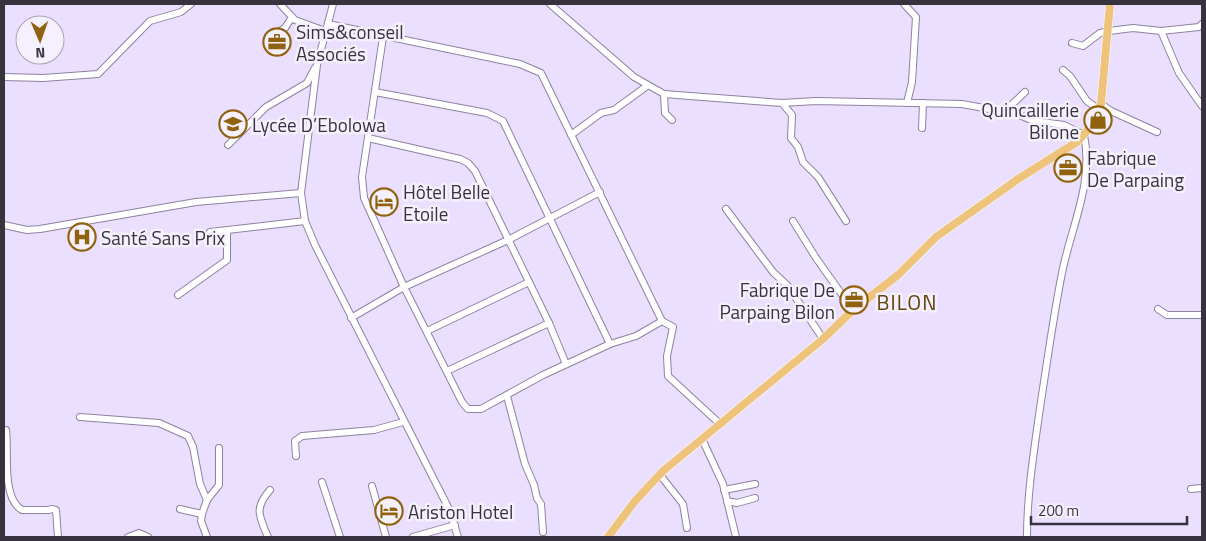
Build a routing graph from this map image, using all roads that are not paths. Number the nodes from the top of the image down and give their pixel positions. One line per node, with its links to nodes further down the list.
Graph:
1 (191, 4): 18 (street)
2 (280, 4): 7 (street)
3 (333, 4): 8 (street)
4 (550, 4): 19 (street)
5 (904, 4): 24 (street)
6 (1110, 4): 10 (main road)
7 (292, 17): 12 (street); 13 (street)
8 (328, 24): 13 (street); 14 (street)
9 (1202, 24): 11 (street)
10 (1109, 31): 11 (street); 15 (street); 26 (main road)
11 (1162, 31): 27 (street)
12 (278, 32)
13 (325, 32): 16 (street)
14 (383, 36): 20 (street); 32 (street)
15 (1072, 43)
16 (317, 65): 35 (street); 37 (street)
17 (1063, 70): 26 (street)
18 (4, 77)
19 (647, 86): 22 (street); 32 (street)
20 (375, 92): 34 (street); 39 (street)
21 (1025, 92): 28 (street)
22 (664, 94): 23 (street); 29 (street)
23 (782, 103): 24 (street); 42 (street)
24 (907, 103): 25 (street)
25 (923, 103): 28 (street); 30 (street)
26 (1100, 106): 31 (street); 33 (main road)
27 (1202, 106)
28 (1004, 112): 33 (street)
29 (672, 120)
30 (922, 128)
31 (1157, 132)
32 (571, 135): 36 (street)
33 (1084, 136): 51 (main road); 96 (street)
34 (368, 138): 46 (street); 48 (street)
35 (228, 145)
36 (600, 192): 39 (street); 54 (street)
37 (302, 193): 40 (street); 43 (street)
38 (726, 209): 57 (street)
39 (550, 219): 46 (street); 58 (street)
40 (305, 221): 44 (street); 53 (street)
41 (793, 221): 51 (street)
42 (846, 221)
43 (4, 225)
44 (227, 231): 45 (street); 49 (street)
45 (210, 232)
46 (508, 240): 47 (street); 48 (street)
47 (529, 282): 55 (street); 56 (street)
48 (404, 287): 53 (street); 56 (street)
49 (178, 295)
50 (1158, 309): 52 (street)
51 (853, 310): 57 (main road)
52 (1202, 315)
53 (351, 318): 63 (street)
54 (662, 321): 58 (street); 64 (street)
55 (549, 323): 59 (street); 60 (street)
56 (427, 331): 60 (street)
57 (823, 339): 64 (main road)
58 (610, 344): 59 (street)
59 (566, 364): 61 (street)
60 (447, 371): 61 (street)
61 (508, 396): 84 (street)
62 (80, 417): 78 (street)
63 (403, 422): 68 (street); 82 (street)
64 (720, 424): 66 (main road)
65 (6, 430): 85 (street)
66 (702, 439): 69 (main road); 76 (street)
67 (219, 448): 78 (street)
68 (296, 456)
69 (660, 475): 83 (street); 94 (main road)
70 (322, 482): 90 (street)
71 (755, 484): 76 (street)
72 (372, 486): 91 (street)
73 (1202, 488): 74 (street)
74 (1191, 489)
75 (270, 490): 89 (street)
76 (724, 490): 79 (street)
77 (755, 498): 79 (street)
78 (207, 500): 81 (street)
79 (727, 501): 95 (street)
80 (180, 509): 81 (street)
81 (202, 514): 88 (street)
82 (455, 525): 92 (street); 93 (street)
83 (687, 528)
84 (543, 532)
85 (58, 537)
86 (128, 537): 87 (street)
87 (148, 537)
88 (207, 537)
89 (268, 537)
90 (340, 537)
91 (386, 537)
92 (413, 537)
93 (458, 537)
94 (608, 537)
95 (736, 537)
96 (1027, 537)

